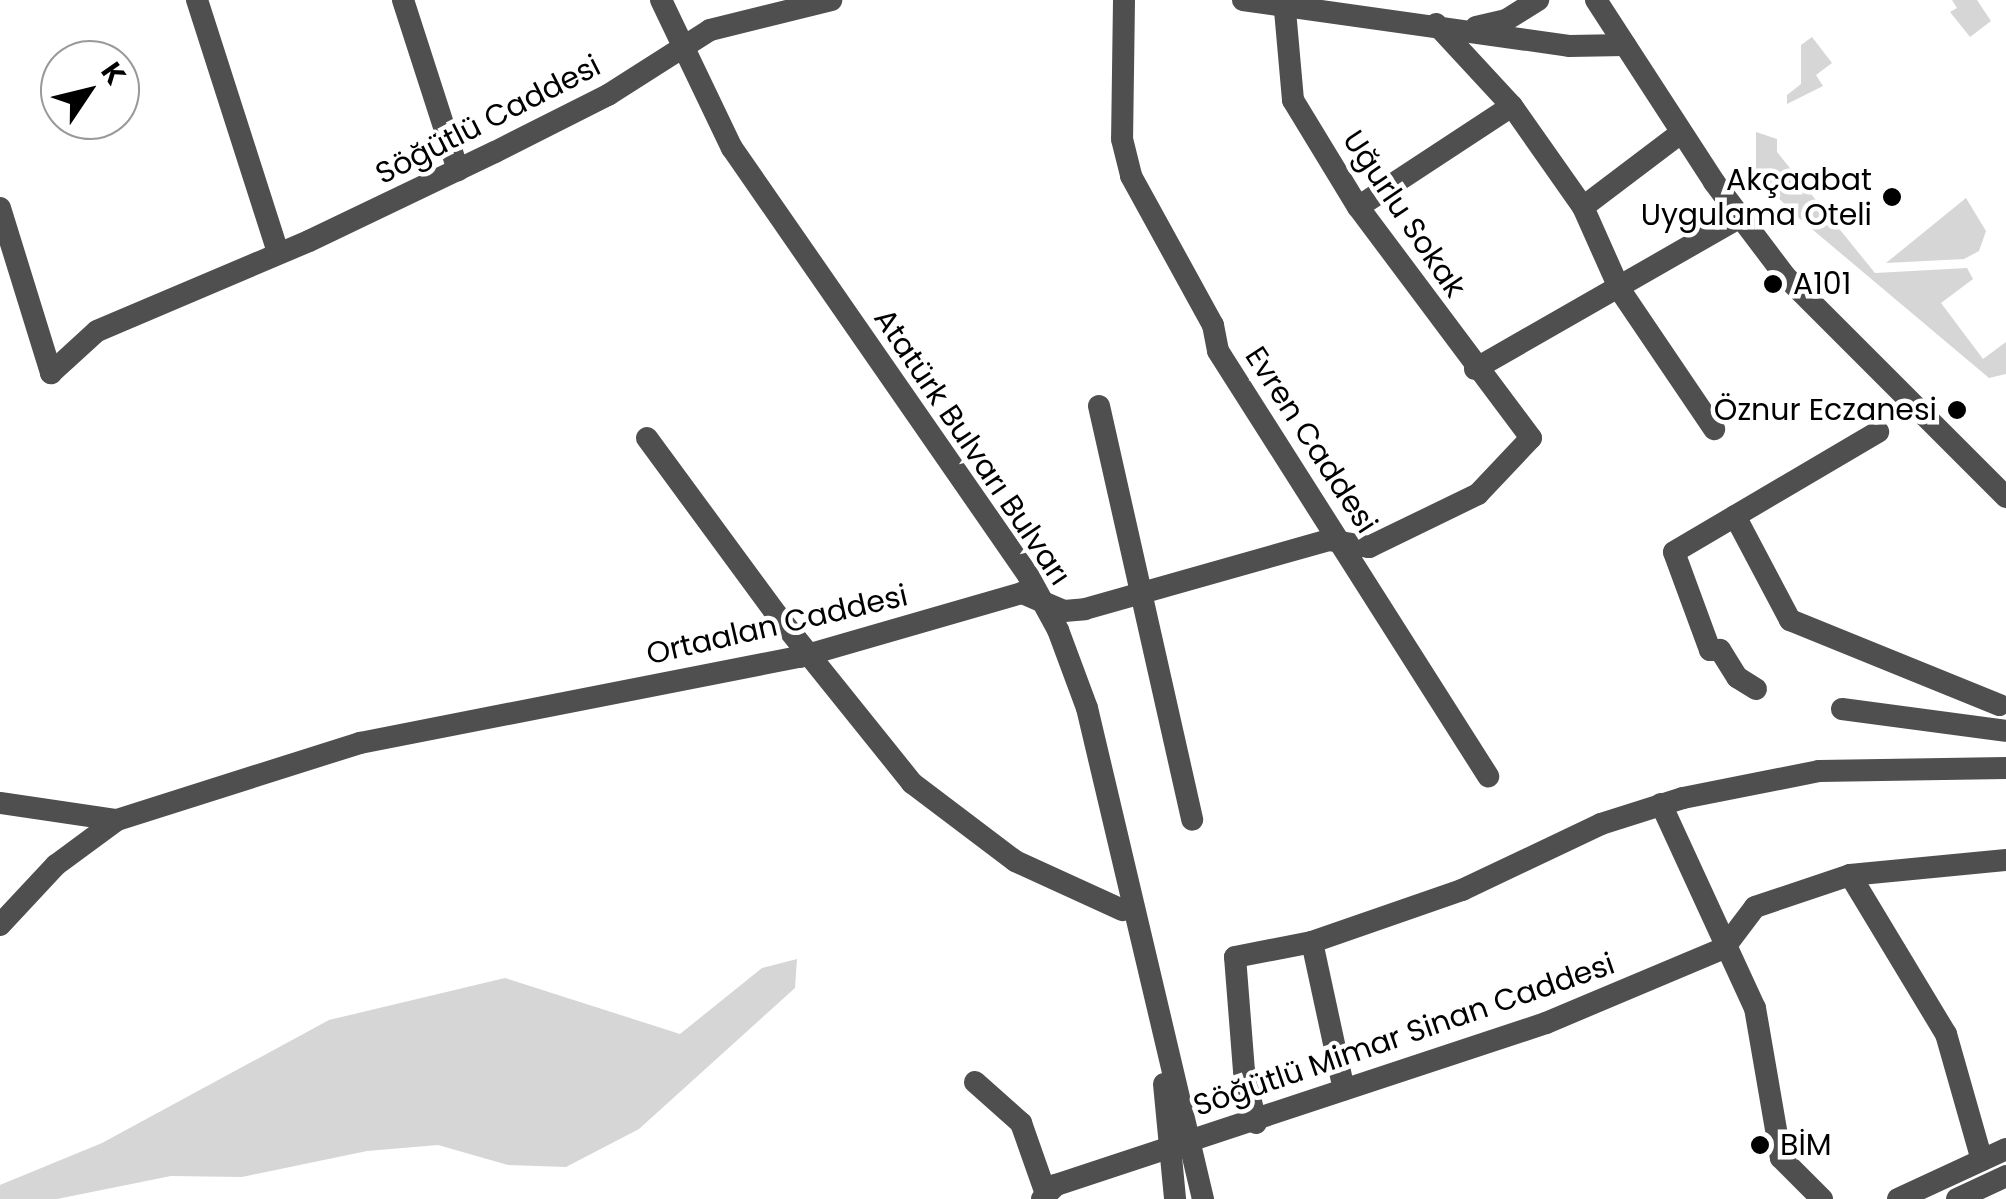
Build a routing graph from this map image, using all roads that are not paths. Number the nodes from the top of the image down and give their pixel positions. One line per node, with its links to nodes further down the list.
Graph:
1 (198, 0): 23 (street)
2 (402, 0): 18 (street)
3 (648, 0): 15 (street, Atatürk Bulvarı Bulvarı)
4 (661, 0): 15 (street, Atatürk Bulvarı Bulvarı)
5 (832, 0): 11 (street, Söğütlü Caddesi)
6 (1124, 0): 33 (street, Evren Caddesi)
7 (1244, 0): 10 (street)
8 (1538, 0): 13 (street)
9 (1596, 0): 14 (street)
10 (1283, 3): 12 (street); 19 (street, Uğurlu Sokak)
11 (789, 4): 15 (street, Söğütlü Caddesi)
12 (1436, 24): 13 (street); 16 (street)
13 (1468, 28): 14 (street)
14 (1625, 46): 17 (street)
15 (676, 51): 18 (street, Söğütlü Caddesi); 35 (street, Atatürk Bulvarı Bulvarı)
16 (1512, 106): 19 (street); 20 (street)
17 (1681, 134): 20 (street); 22 (street)
18 (458, 170): 23 (street, Söğütlü Caddesi)
19 (1358, 207): 25 (street, Uğurlu Sokak)
20 (1583, 207): 24 (street)
21 (0, 208): 23 (street, Söğütlü Caddesi)
22 (1739, 218): 24 (street); 31 (street)
23 (278, 253)
24 (1620, 290): 25 (street); 27 (street)
25 (1475, 369): 30 (street, Uğurlu Sokak)
26 (1100, 406): 34 (street)
27 (1714, 429)
28 (1878, 432): 32 (street)
29 (646, 438): 36 (street)
30 (1531, 438): 33 (street, Ortaalan Caddesi)
31 (2006, 497)
32 (1734, 516): 37 (street); 38 (street)
33 (1343, 544): 34 (street, Ortaalan Caddesi); 42 (street, Evren Caddesi)
34 (1142, 593): 35 (street, Ortaalan Caddesi); 46 (street)
35 (1033, 597): 36 (street, Ortaalan Caddesi); 49 (street, Atatürk Bulvarı Bulvarı); 56 (street, Atatürk Bulvarı Bulvarı)
36 (808, 654): 45 (street, Ortaalan Caddesi); 49 (street)
37 (1756, 689)
38 (1999, 704)
39 (1842, 709): 40 (street)
40 (2006, 731)
41 (2006, 768): 44 (street)
42 (1488, 776)
43 (0, 803): 45 (street, Ortaalan Caddesi)
44 (1661, 804): 51 (street); 52 (street)
45 (116, 820): 50 (street)
46 (1192, 820)
47 (2006, 861): 48 (street)
48 (1850, 875): 52 (street); 59 (street)
49 (1122, 910): 58 (street, Atatürk Bulvarı Bulvarı)
50 (0, 925)
51 (1312, 942): 54 (street); 55 (street)
52 (1724, 948): 54 (street, Söğütlü Mimar Sinan Caddesi); 64 (street)
53 (975, 1082): 61 (street)
54 (1344, 1090): 55 (street, Söğütlü Mimar Sinan Caddesi)
55 (1256, 1123): 56 (street, Söğütlü Mimar Sinan Caddesi)
56 (1194, 1141): 58 (street, Söğütlü Mimar Sinan Caddesi); 63 (street, Atatürk Bulvarı Bulvarı)
57 (2006, 1150): 59 (street)
58 (1172, 1152): 61 (street, Söğütlü Mimar Sinan Caddesi); 62 (street, Atatürk Bulvarı Bulvarı)
59 (1982, 1160): 65 (street)
60 (2006, 1176): 66 (street)
61 (1044, 1195)
62 (1175, 1199)
63 (1203, 1199)
64 (1822, 1199)
65 (1898, 1199)
66 (1957, 1199)

